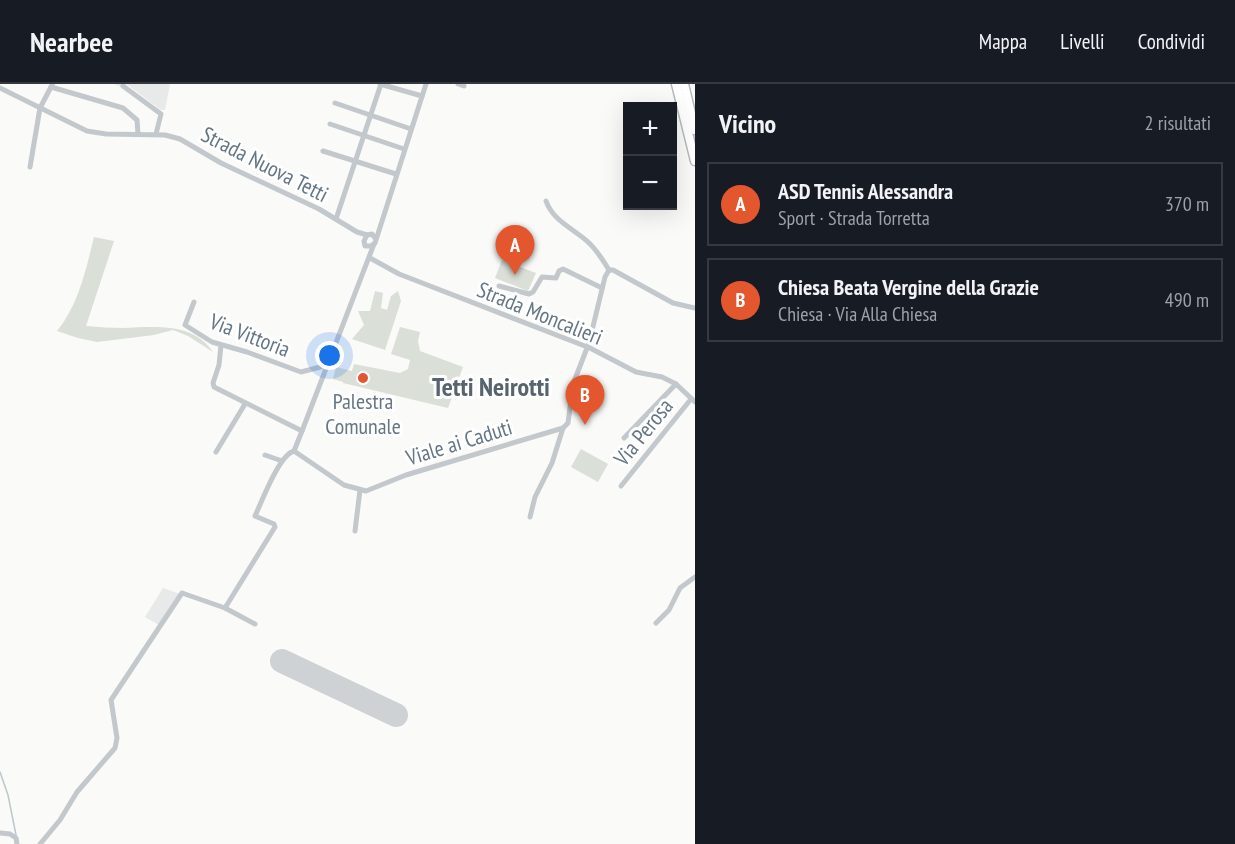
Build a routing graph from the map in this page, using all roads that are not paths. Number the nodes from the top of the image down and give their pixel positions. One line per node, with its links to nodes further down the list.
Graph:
1 (380, 84): 8 (street); 11 (street)
2 (426, 84): 8 (street)
3 (676, 84): 21 (highway)
4 (684, 84): 14 (highway)
5 (52, 85): 10 (street); 15 (street)
6 (123, 86): 16 (street)
7 (0, 88): 10 (street, Strada Nuova Tetti)
8 (422, 96): 13 (street)
9 (335, 103): 11 (street)
10 (40, 108): 15 (street, Strada Nuova Tetti); 22 (street)
11 (370, 115): 13 (street); 17 (street)
12 (330, 124): 17 (street)
13 (411, 129): 18 (street)
14 (695, 130)
15 (138, 134): 16 (street, Strada Nuova Tetti)
16 (156, 134): 25 (street, Strada Nuova Tetti)
17 (363, 136): 18 (street); 20 (street)
18 (405, 149): 23 (street)
19 (323, 152): 20 (street)
20 (355, 161): 23 (street); 25 (street)
21 (695, 161)
22 (30, 167)
23 (396, 174): 27 (street)
24 (546, 201): 30 (street)
25 (336, 219): 26 (street, Strada Nuova Tetti)
26 (357, 232): 27 (street, Strada Nuova Tetti); 28 (street, Strada Nuova Tetti)
27 (372, 238): 28 (street); 28 (street); 29 (street)
28 (365, 244): 29 (street, Strada Nuova Tetti)
29 (371, 254): 36 (street, Strada Moncalieri); 37 (street)
30 (609, 270): 32 (street); 34 (street)
31 (499, 286): 32 (street)
32 (602, 288): 36 (street)
33 (194, 302): 35 (street, Via Vittoria)
34 (695, 308)
35 (221, 345): 37 (street, Via Vittoria); 40 (street)
36 (587, 348): 38 (street, Strada Moncalieri); 41 (street)
37 (328, 365): 42 (street)
38 (676, 384): 39 (street, Strada Moncalieri); 43 (street)
39 (693, 400): 48 (street, Via Perosa)
40 (245, 404): 42 (street); 45 (street)
41 (563, 428): 49 (street, Viale ai Caduti); 50 (street)
42 (302, 431): 44 (street)
43 (624, 438)
44 (294, 451): 47 (street); 49 (street)
45 (216, 452)
46 (265, 455): 47 (street)
47 (282, 461): 53 (street)
48 (621, 486)
49 (363, 491): 51 (street)
50 (530, 518)
51 (355, 531)
52 (695, 577): 54 (street)
53 (225, 608): 55 (street); 58 (street)
54 (656, 623)
55 (255, 624)
56 (0, 833): 57 (street)
57 (17, 844)
58 (40, 844)

